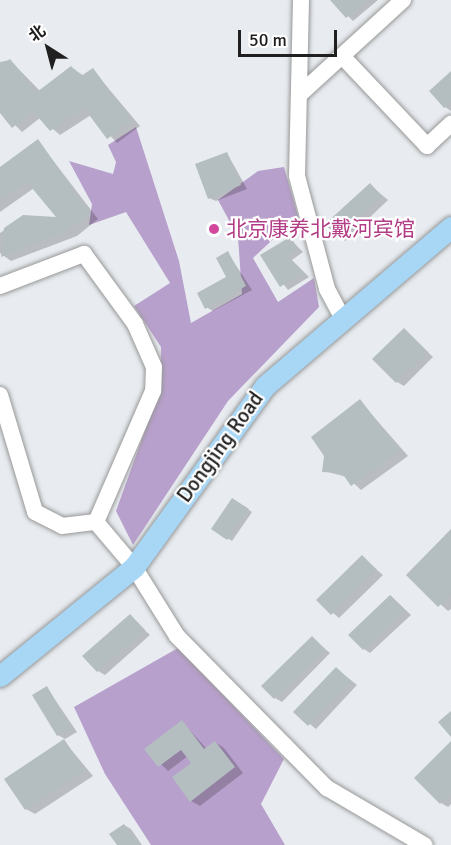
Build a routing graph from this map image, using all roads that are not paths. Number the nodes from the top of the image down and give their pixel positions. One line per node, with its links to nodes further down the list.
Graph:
1 (302, 0): 4 (street)
2 (403, 0): 3 (street)
3 (342, 56): 4 (street); 5 (street)
4 (299, 95): 8 (street)
5 (451, 124)
6 (451, 227): 8 (main road, Dongjing Road)
7 (0, 286): 10 (street)
8 (342, 317): 11 (main road, Dongjing Road)
9 (0, 395): 10 (street)
10 (96, 522): 11 (street)
11 (134, 567): 12 (main road, Dongjing Road); 13 (street)
12 (0, 676)
13 (424, 845)

